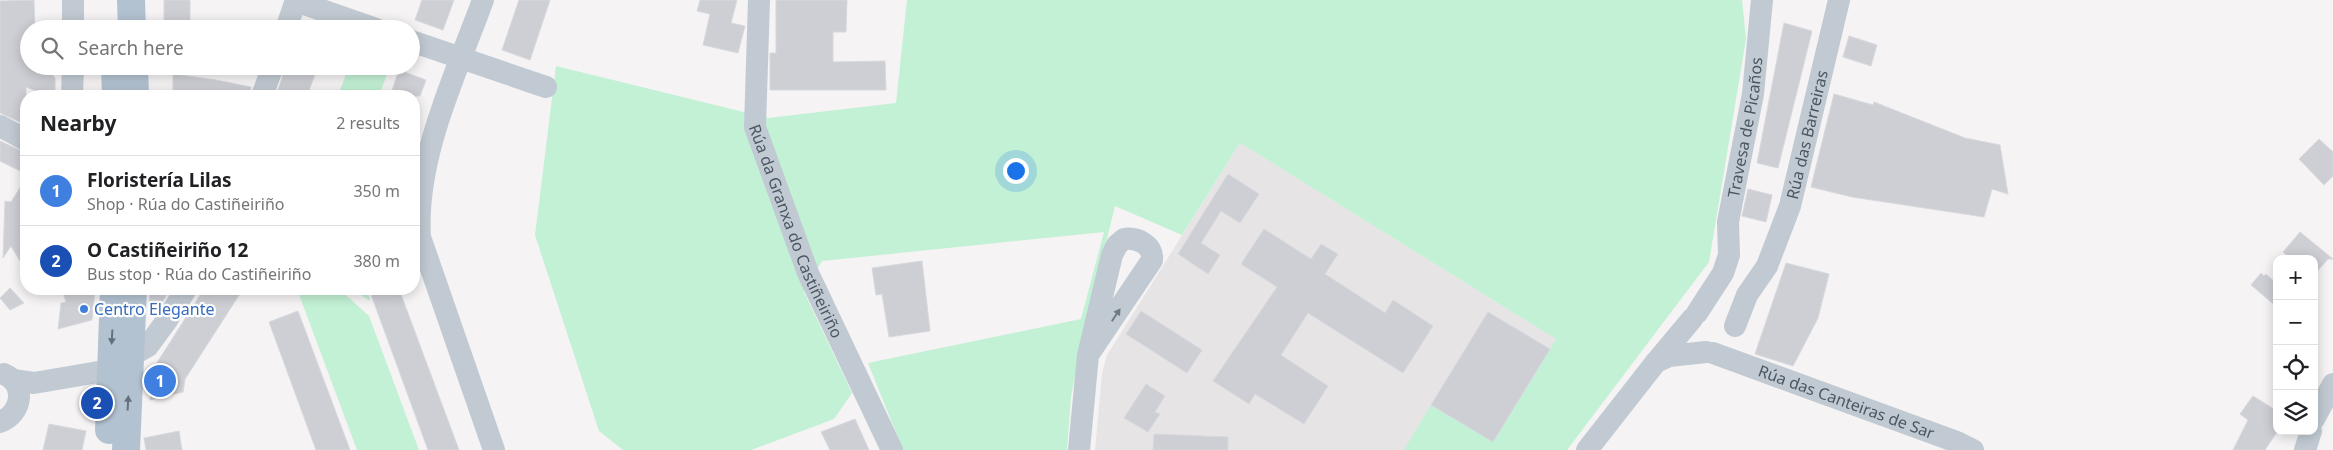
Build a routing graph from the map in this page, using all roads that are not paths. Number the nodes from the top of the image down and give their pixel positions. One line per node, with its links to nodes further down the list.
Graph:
1 (73, 0): 10 (street)
2 (112, 0): 11 (main road)
3 (131, 0): 12 (main road)
4 (142, 0): 13 (street)
5 (483, 0): 17 (street)
6 (759, 0): 52 (street, Rúa da Granxa do Castiñeiriño)
7 (1762, 0): 34 (street, Travesa de Picaños)
8 (1839, 0): 35 (street, Rúa das Barreiras)
9 (296, 1): 14 (street); 15 (street)
10 (73, 20)
11 (113, 20)
12 (132, 20)
13 (143, 20)
14 (289, 20)
15 (350, 20)
16 (420, 44): 17 (street)
17 (462, 58): 23 (street); 32 (street)
18 (73, 75): 24 (street)
19 (115, 75): 25 (main road)
20 (134, 75): 26 (main road)
21 (142, 75): 27 (street)
22 (270, 75): 28 (street)
23 (546, 87)
24 (72, 90)
25 (116, 90)
26 (135, 90)
27 (140, 90)
28 (264, 90)
29 (0, 125): 30 (street); 31 (street)
30 (20, 133)
31 (20, 137)
32 (420, 189)
33 (420, 237): 51 (street)
34 (1729, 255): 35 (street); 39 (street, Travesa de Picaños)
35 (1762, 269): 39 (street); 40 (street, Rúa das Barreiras)
36 (115, 295): 43 (main road, one-way to 43)
37 (132, 295): 43 (main road)
38 (182, 295): 43 (street)
39 (1700, 313): 40 (street); 40 (street); 42 (street)
40 (1722, 343): 42 (street); 55 (street, Rúa das Canteiras de Sar)
41 (1088, 355): 53 (street)
42 (1656, 362): 54 (street)
43 (121, 363): 44 (street); 49 (main road); 50 (main road, one-way to 43)
44 (12, 378): 47 (street)
45 (2333, 384): 46 (street)
46 (2318, 412)
47 (0, 422)
48 (2309, 435): 56 (street)
49 (109, 450)
50 (126, 450)
51 (494, 450)
52 (892, 450)
53 (1078, 450)
54 (1587, 450)
55 (1972, 450)
56 (2305, 450)

